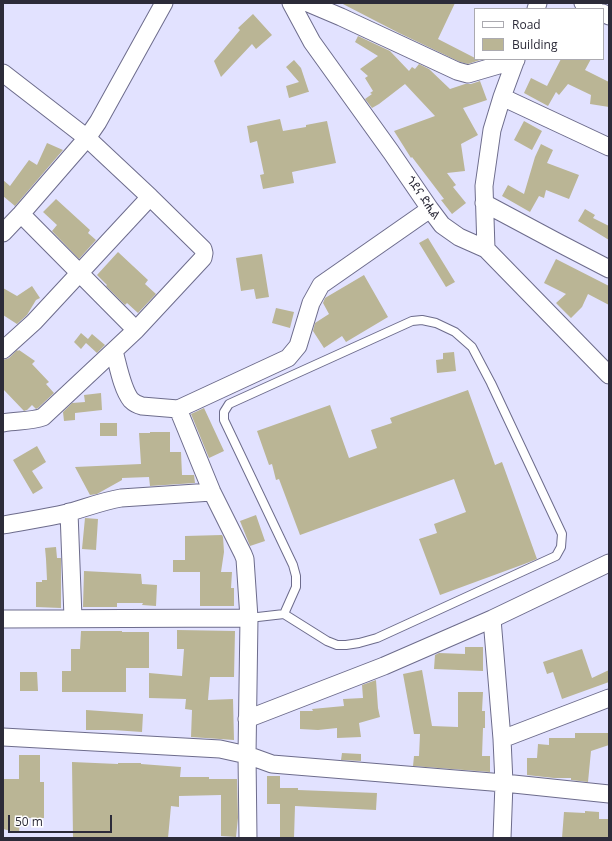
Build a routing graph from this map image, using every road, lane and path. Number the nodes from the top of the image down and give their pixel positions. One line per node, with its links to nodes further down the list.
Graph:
1 (164, 3): 9 (street)
2 (291, 3): 13 (street, ጎደና ድሒል)
3 (308, 3): 6 (street)
4 (583, 3): 5 (street)
5 (593, 8)
6 (516, 60): 8 (street)
7 (3, 73): 9 (street)
8 (502, 97): 10 (street); 12 (street)
9 (87, 138): 11 (street); 14 (street)
10 (609, 147)
11 (150, 197): 17 (street); 18 (street)
12 (484, 203): 15 (street); 16 (street)
13 (430, 209): 15 (street, ጎደና ድሒል); 22 (street)
14 (10, 222): 17 (street)
15 (486, 249): 21 (street, ጎደና ድሒል)
16 (609, 269)
17 (79, 272): 18 (street); 19 (street)
18 (136, 330): 20 (street)
19 (3, 350)
20 (114, 351): 22 (street); 23 (street)
21 (609, 375)
22 (178, 409): 24 (street)
23 (3, 423)
24 (212, 492): 25 (street); 30 (street)
25 (69, 512): 26 (street); 29 (street)
26 (3, 525)
27 (609, 564): 32 (street)
28 (284, 614): 28 (lane); 30 (lane)
29 (73, 618): 30 (street); 31 (street)
30 (249, 618): 34 (street)
31 (3, 619)
32 (492, 619): 34 (street); 36 (street)
33 (609, 698): 36 (street)
34 (247, 719): 37 (street)
35 (3, 737): 37 (street)
36 (502, 739): 38 (street)
37 (247, 755): 38 (street); 40 (street)
38 (504, 783): 39 (street); 41 (street)
39 (609, 794)
40 (248, 838)
41 (502, 838)

